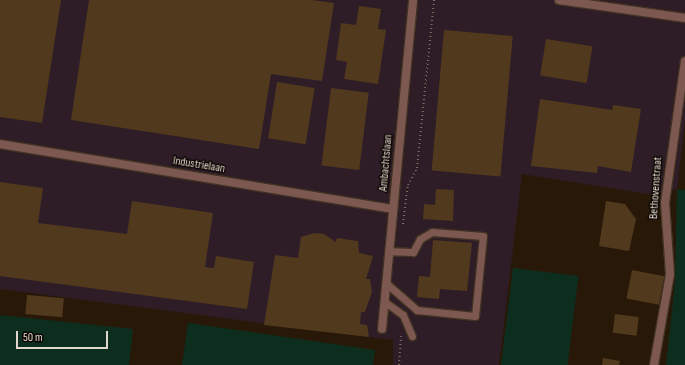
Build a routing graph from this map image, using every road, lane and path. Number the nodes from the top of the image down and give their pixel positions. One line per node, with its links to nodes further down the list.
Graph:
1 (413, 0): 7 (street, Ambachtslaan)
2 (434, 0): 8 (path)
3 (559, 0): 4 (street)
4 (685, 18)
5 (685, 61): 16 (street, Bethovenstraat)
6 (0, 144): 7 (street, Industrielaan)
7 (393, 208): 9 (street, Ambachtslaan)
8 (403, 230)
9 (390, 251): 10 (street, Ambachtslaan); 10 (lane)
10 (387, 284): 11 (street, Ambachtslaan)
11 (385, 302): 12 (street, Ambachtslaan); 14 (lane)
12 (382, 329)
13 (400, 332): 15 (path)
14 (412, 336)
15 (399, 365)
16 (654, 365)

